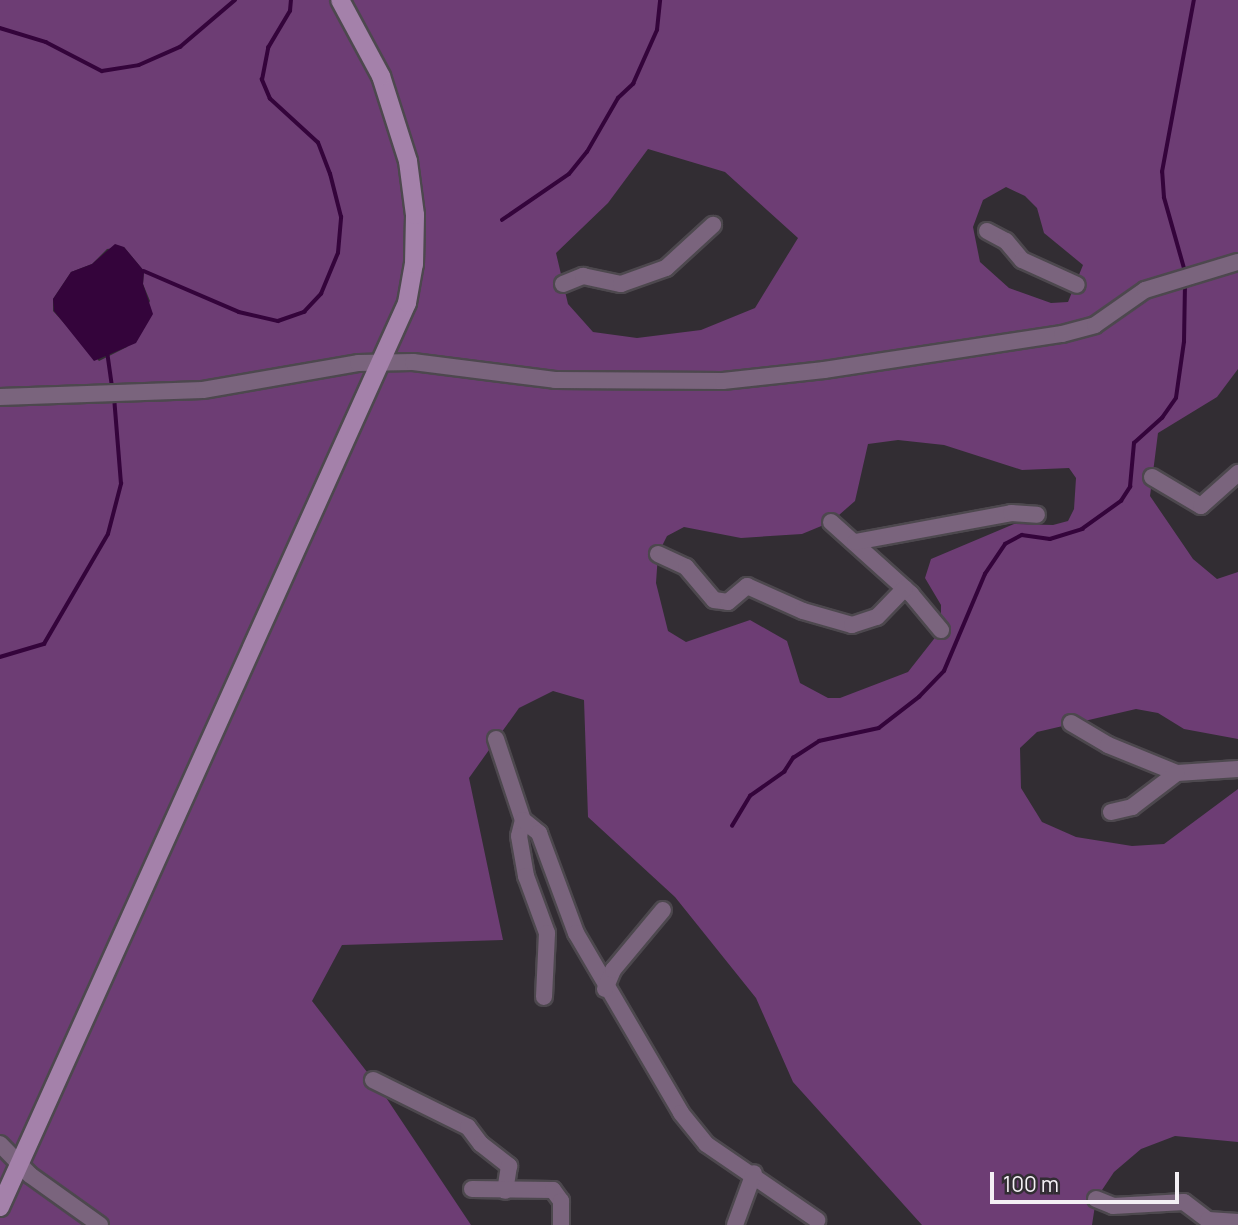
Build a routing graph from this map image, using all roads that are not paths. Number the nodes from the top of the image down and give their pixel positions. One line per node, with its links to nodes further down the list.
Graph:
1 (340, 0): 7 (main road)
2 (713, 225): 5 (street)
3 (987, 231): 6 (street)
4 (1238, 262): 7 (street)
5 (563, 284)
6 (1077, 285)
7 (382, 363): 8 (street); 28 (main road)
8 (0, 397)
9 (1238, 473): 10 (street)
10 (1152, 477)
11 (1037, 515): 13 (street)
12 (831, 522): 13 (street)
13 (855, 542): 15 (street)
14 (658, 554): 15 (street)
15 (905, 588): 16 (street)
16 (941, 630)
17 (1071, 723): 20 (street)
18 (496, 739): 22 (street)
19 (1238, 769): 20 (street)
20 (1177, 773): 21 (street)
21 (1111, 812)
22 (523, 820): 24 (street); 25 (street)
23 (663, 910): 24 (street)
24 (605, 989): 29 (street)
25 (544, 997)
26 (373, 1080): 31 (street)
27 (0, 1144): 28 (street)
28 (19, 1165): 33 (main road); 36 (street)
29 (754, 1173): 34 (street); 38 (street)
30 (472, 1189): 31 (street)
31 (505, 1191): 37 (street)
32 (1096, 1199): 35 (street)
33 (0, 1207)
34 (817, 1220)
35 (1238, 1222)
36 (100, 1225)
37 (561, 1225)
38 (735, 1225)

